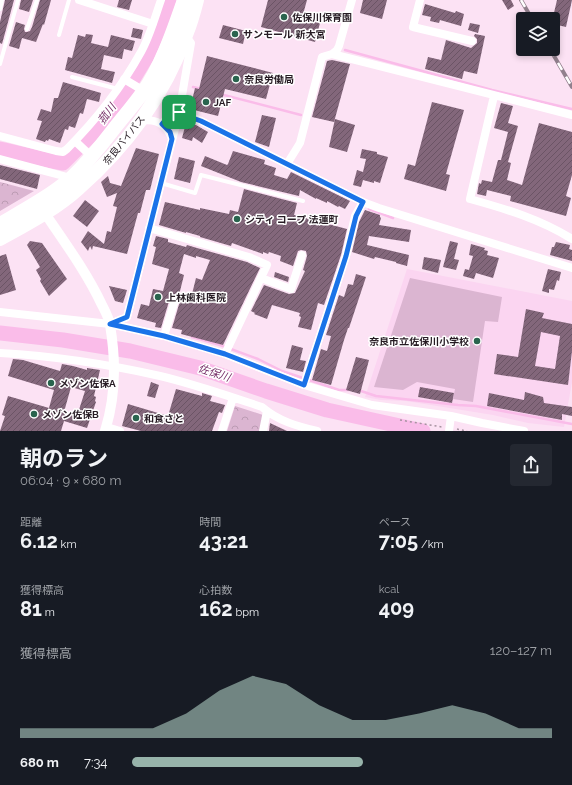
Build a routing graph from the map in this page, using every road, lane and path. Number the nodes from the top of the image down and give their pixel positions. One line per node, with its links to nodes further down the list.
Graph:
1 (2, 0): 11 (lane)
2 (18, 0): 18 (lane)
3 (37, 0): 13 (lane)
4 (69, 0): 14 (lane)
5 (79, 0): 12 (street)
6 (161, 0): 12 (street)
7 (184, 0): 20 (highway, 奈良バイパス)
8 (197, 0): 15 (highway, 奈良バイパス)
9 (352, 0): 17 (street)
10 (420, 0): 16 (street)
11 (0, 9)
12 (152, 24): 20 (street)
13 (27, 29)
14 (59, 35)
15 (186, 36): 23 (street); 25 (highway, 奈良バイパス)
16 (472, 41)
17 (332, 54): 22 (street); 32 (street)
18 (0, 64)
19 (72, 78): 21 (lane)
20 (132, 84): 21 (street); 30 (highway, 奈良バイパス)
21 (118, 90): 29 (street)
22 (494, 96): 24 (street); 41 (street)
23 (179, 112): 26 (street); 28 (street); 32 (street)
24 (572, 115)
25 (140, 121): 26 (street); 37 (highway, 奈良バイパス)
26 (162, 124): 28 (street)
27 (0, 136): 29 (street)
28 (172, 139): 34 (street)
29 (76, 142): 30 (street)
30 (88, 154): 33 (highway, 奈良バイパス)
31 (0, 159): 33 (street)
32 (287, 164): 36 (street)
33 (71, 178): 37 (highway, 奈良バイパス)
34 (161, 183): 35 (lane); 39 (street)
35 (303, 201)
36 (363, 202): 43 (street); 52 (street)
37 (41, 208): 38 (highway, 奈良バイパス); 40 (highway, 奈良バイパス); 47 (street)
38 (0, 224)
39 (150, 228): 44 (street); 47 (street)
40 (0, 239)
41 (572, 239)
42 (302, 255): 44 (street)
43 (572, 268)
44 (261, 278): 50 (street)
45 (175, 300): 48 (street)
46 (0, 312): 47 (street)
47 (110, 328): 48 (street); 51 (street)
48 (164, 336): 50 (street)
49 (0, 353): 51 (street)
50 (225, 354): 52 (street)
51 (114, 365): 53 (street); 57 (street)
52 (304, 385): 55 (street)
53 (233, 398): 54 (street); 60 (street)
54 (267, 412): 61 (street); 62 (street)
55 (451, 418): 58 (street); 64 (street)
56 (400, 420): 58 (path)
57 (106, 429): 59 (street)
58 (450, 429): 63 (path)
59 (120, 431)
60 (222, 431)
61 (263, 431)
62 (317, 431)
63 (467, 431)
64 (524, 431)

